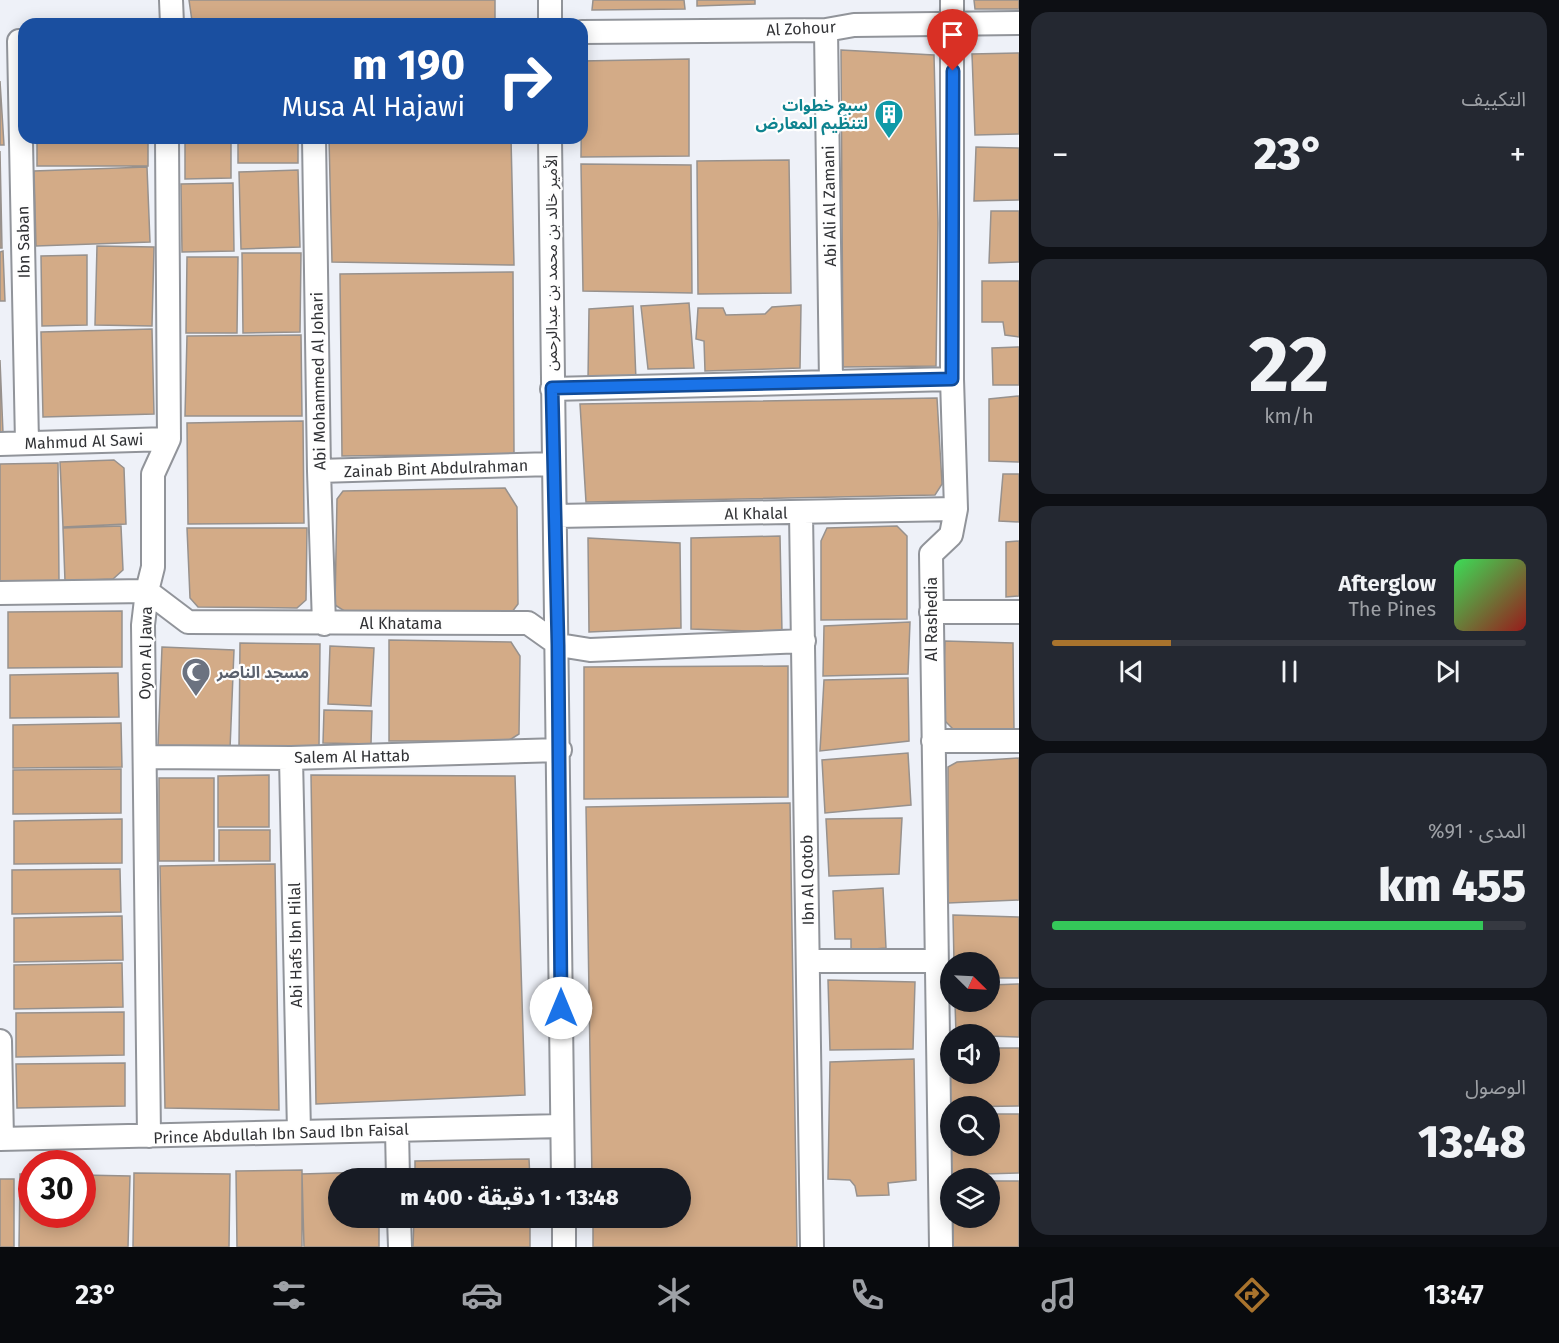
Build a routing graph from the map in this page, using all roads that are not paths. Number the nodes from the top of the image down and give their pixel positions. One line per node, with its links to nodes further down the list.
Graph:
1 (171, 0): 4 (street)
2 (550, 0): 5 (street)
3 (952, 0): 7 (street, Al Rashedia)
4 (172, 18)
5 (550, 18)
6 (1019, 23): 7 (street, Al Zohour)
7 (953, 24): 8 (street, Al Zohour); 14 (street, Al Rashedia)
8 (826, 30): 9 (street, Al Zohour); 15 (street, Abi Ali Al Zamani)
9 (588, 32)
10 (14, 41): 18 (street, Ibn Saban)
11 (167, 144): 17 (street, Oyon Al Jawa)
12 (314, 144): 21 (street, Abi Mohammed Al Johari)
13 (550, 144): 16 (street, الأمير خالد بن محمد بن عبدالرحمن)
14 (952, 379): 15 (street); 22 (street, Al Rashedia)
15 (831, 382): 16 (street)
16 (552, 388): 20 (street, الأمير خالد بن محمد بن عبدالرحمن)
17 (169, 439): 18 (street, Mahmud Al Sawi); 25 (street, Oyon Al Jawa)
18 (27, 443): 19 (street, Mahmud Al Sawi)
19 (0, 444)
20 (553, 464): 21 (street, Zainab Bint Abdulrahman); 24 (street, الأمير خالد بن محمد بن عبدالرحمن)
21 (319, 471): 29 (street, Abi Mohammed Al Johari)
22 (956, 509): 23 (street, Al Khalal); 27 (street, Al Rashedia)
23 (801, 513): 24 (street, Al Khalal); 30 (street, Ibn Al Qotob)
24 (556, 516): 31 (street, الأمير خالد بن محمد بن عبدالرحمن)
25 (147, 591): 26 (street); 29 (street, Al Khatama); 35 (street, Oyon Al Jawa)
26 (0, 593)
27 (931, 612): 28 (street); 32 (street, Al Rashedia)
28 (1019, 612)
29 (324, 624): 31 (street, Al Khatama)
30 (804, 641): 31 (street, Al Khatama); 37 (street, Ibn Al Qotob)
31 (558, 645): 34 (street, الأمير خالد بن محمد بن عبدالرحمن)
32 (933, 741): 33 (street); 38 (street, Al Rashedia)
33 (1019, 741)
34 (560, 750): 36 (street, Salem Al Hattab); 40 (street, الأمير خالد بن محمد بن عبدالرحمن)
35 (145, 757): 36 (street, Salem Al Hattab); 43 (street, Oyon Al Jawa)
36 (291, 758): 42 (street, Abi Hafs Ibn Hilal)
37 (808, 961): 38 (street); 51 (street, Ibn Al Qotob)
38 (936, 961): 52 (street, Al Rashedia)
39 (0, 1041): 44 (street)
40 (562, 1126): 41 (street, Prince Abdullah Ibn Saud Ibn Faisal); 46 (street, الأمير خالد بن محمد بن عبدالرحمن)
41 (397, 1130): 42 (street, Prince Abdullah Ibn Saud Ibn Faisal); 45 (street)
42 (299, 1132): 43 (street, Prince Abdullah Ibn Saud Ibn Faisal)
43 (149, 1137): 44 (street, Prince Abdullah Ibn Saud Ibn Faisal)
44 (1, 1139)
45 (398, 1168)
46 (563, 1168)
47 (399, 1228): 49 (street)
48 (564, 1228): 50 (street)
49 (400, 1247)
50 (564, 1247)
51 (812, 1247)
52 (941, 1247)

